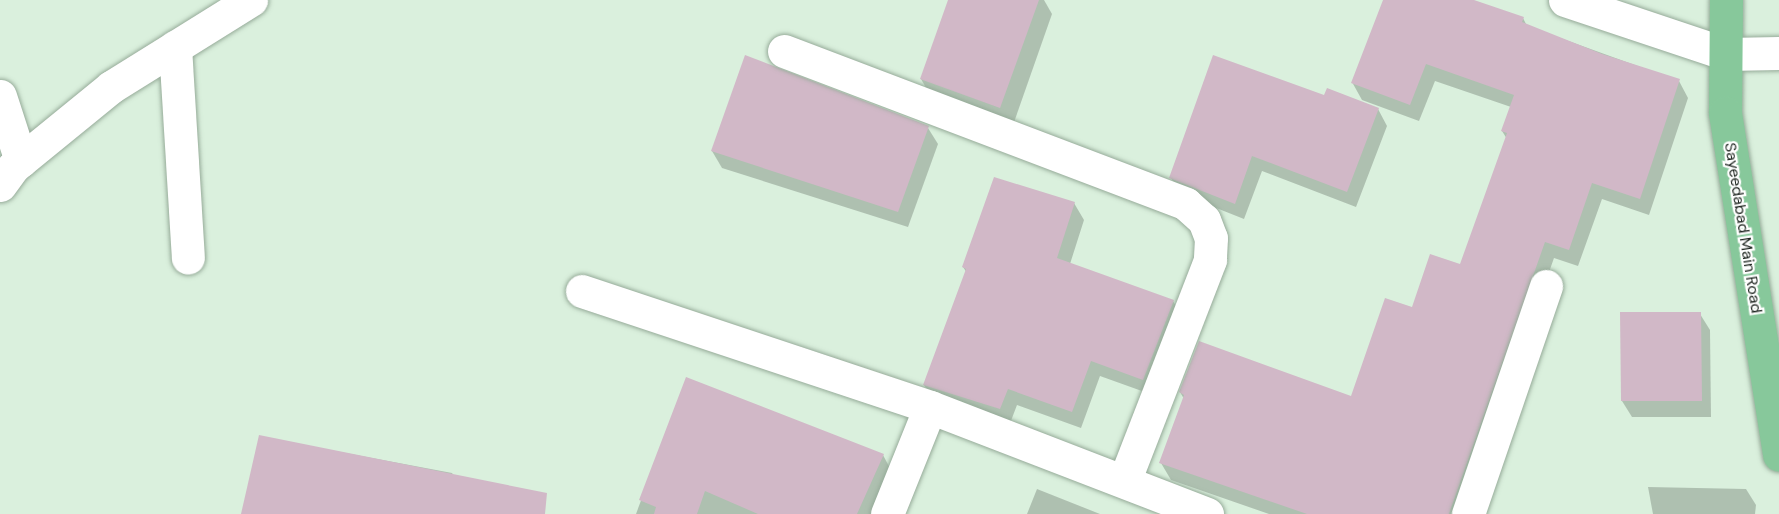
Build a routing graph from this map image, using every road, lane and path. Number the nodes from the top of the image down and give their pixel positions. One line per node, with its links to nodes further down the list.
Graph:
1 (251, 0): 4 (street)
2 (1565, 0): 7 (street)
3 (1726, 0): 7 (main road, Sayeedabad Main Road)
4 (175, 47): 9 (street); 10 (street)
5 (784, 51): 15 (street)
6 (1779, 52): 7 (street)
7 (1726, 54): 14 (main road, Sayeedabad Main Road)
8 (0, 96): 9 (street)
9 (9, 169)
10 (188, 258)
11 (1546, 286): 18 (street)
12 (582, 291): 13 (street)
13 (930, 407): 15 (street); 16 (street)
14 (1779, 455)
15 (1125, 479): 17 (street)
16 (887, 514)
17 (1207, 514)
18 (1468, 514)

